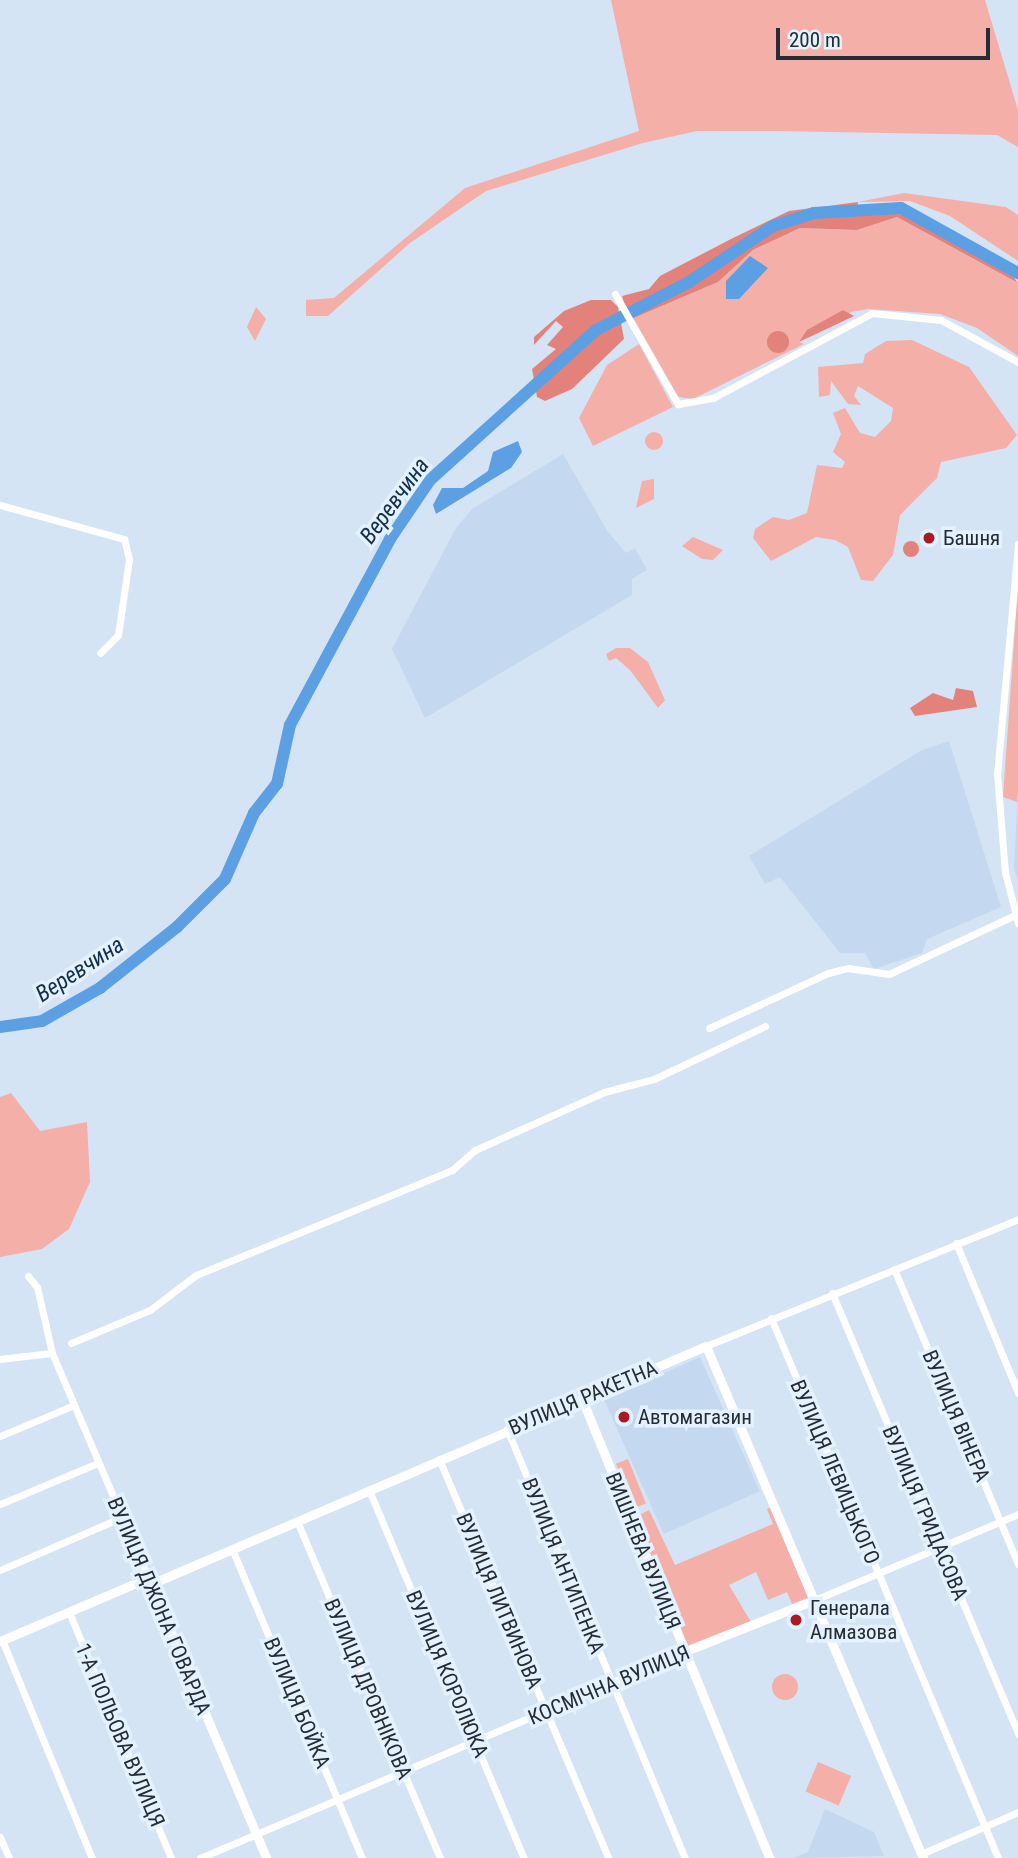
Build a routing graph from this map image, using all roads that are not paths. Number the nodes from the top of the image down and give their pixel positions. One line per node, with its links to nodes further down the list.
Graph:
1 (615, 294): 2 (street)
2 (1018, 362)
3 (0, 505): 5 (street)
4 (1018, 544): 6 (street)
5 (100, 653)
6 (1017, 919): 8 (street)
7 (765, 1026): 15 (street)
8 (709, 1028)
9 (1018, 1219): 10 (street, ВУЛИЦЯ РАКЕТНА)
10 (956, 1242): 11 (street, ВУЛИЦЯ РАКЕТНА); 19 (street)
11 (894, 1269): 13 (street, ВУЛИЦЯ РАКЕТНА); 31 (street, ВУЛИЦЯ ВІНЕРА)
12 (29, 1276): 17 (street, ВУЛИЦЯ ДЖОНА ГОВАРДА)
13 (832, 1293): 14 (street, ВУЛИЦЯ РАКЕТНА); 32 (street, ВУЛИЦЯ ГРИДАСОВА)
14 (771, 1318): 16 (street, ВУЛИЦЯ РАКЕТНА); 36 (street, ВУЛИЦЯ ЛЕВИЦЬКОГО)
15 (71, 1343)
16 (706, 1346): 20 (street, ВУЛИЦЯ РАКЕТНА); 38 (street)
17 (52, 1353): 18 (street); 21 (street, ВУЛИЦЯ ДЖОНА ГОВАРДА)
18 (0, 1359)
19 (1018, 1393)
20 (582, 1399): 22 (street, ВУЛИЦЯ РАКЕТНА); 41 (street, ВИШНЕВА ВУЛИЦЯ)
21 (74, 1405): 23 (street); 25 (street, ВУЛИЦЯ ДЖОНА ГОВАРДА)
22 (507, 1429): 24 (street, ВУЛИЦЯ РАКЕТНА); 42 (street, ВУЛИЦЯ АНТИПЕНКА)
23 (0, 1436)
24 (439, 1459): 26 (street, ВУЛИЦЯ РАКЕТНА); 43 (street, ВУЛИЦЯ ЛИТВИНОВА)
25 (98, 1463): 27 (street); 29 (street, ВУЛИЦЯ ДЖОНА ГОВАРДА)
26 (369, 1490): 30 (street, ВУЛИЦЯ РАКЕТНА); 45 (street, ВУЛИЦЯ КОРОЛЮКА)
27 (0, 1504)
28 (1018, 1514): 31 (street, КОСМІЧНА ВУЛИЦЯ)
29 (120, 1518): 35 (street); 37 (street, ВУЛИЦЯ ДЖОНА ГОВАРДА)
30 (297, 1521): 33 (street, ВУЛИЦЯ РАКЕТНА); 46 (street, ВУЛИЦЯ ДРОВНІКОВА)
31 (1000, 1521): 32 (street, КОСМІЧНА ВУЛИЦЯ); 34 (street, ВУЛИЦЯ ВІНЕРА)
32 (940, 1547): 36 (street, КОСМІЧНА ВУЛИЦЯ); 44 (street, ВУЛИЦЯ ГРИДАСОВА)
33 (232, 1549): 37 (street, ВУЛИЦЯ РАКЕТНА); 47 (street, ВУЛИЦЯ БОЙКА)
34 (1018, 1564)
35 (0, 1570)
36 (879, 1576): 38 (street, КОСМІЧНА ВУЛИЦЯ); 49 (street, ВУЛИЦЯ ЛЕВИЦЬКОГО)
37 (149, 1581): 39 (street, ВУЛИЦЯ РАКЕТНА); 50 (street, ВУЛИЦЯ ДЖОНА ГОВАРДА)
38 (817, 1599): 41 (street, КОСМІЧНА ВУЛИЦЯ); 52 (street)
39 (69, 1612): 40 (street, ВУЛИЦЯ РАКЕТНА); 55 (street, 1-А ПОЛЬОВА ВУЛИЦЯ)
40 (1, 1641): 54 (street)
41 (683, 1653): 42 (street, КОСМІЧНА ВУЛИЦЯ); 63 (street, ВИШНЕВА ВУЛИЦЯ)
42 (612, 1684): 43 (street, КОСМІЧНА ВУЛИЦЯ); 62 (street, ВУЛИЦЯ АНТИПЕНКА)
43 (546, 1712): 45 (street, КОСМІЧНА ВУЛИЦЯ); 61 (street, ВУЛИЦЯ ЛИТВИНОВА)
44 (1018, 1734)
45 (476, 1741): 46 (street, КОСМІЧНА ВУЛИЦЯ); 60 (street, ВУЛИЦЯ КОРОЛЮКА)
46 (404, 1773): 47 (street, КОСМІЧНА ВУЛИЦЯ); 59 (street, ВУЛИЦЯ ДРОВНІКОВА)
47 (339, 1801): 50 (street, КОСМІЧНА ВУЛИЦЯ); 58 (street, ВУЛИЦЯ БОЙКА)
48 (1018, 1812): 49 (street)
49 (984, 1827): 52 (street); 64 (street, ВУЛИЦЯ ЛЕВИЦЬКОГО)
50 (256, 1835): 56 (street, КОСМІЧНА ВУЛИЦЯ); 57 (street, ВУЛИЦЯ ДЖОНА ГОВАРДА)
51 (0, 1837): 53 (street)
52 (922, 1856)
53 (9, 1858)
54 (92, 1858)
55 (171, 1858)
56 (200, 1858)
57 (266, 1858)
58 (362, 1858)
59 (440, 1858)
60 (524, 1858)
61 (608, 1858)
62 (685, 1858)
63 (769, 1858)
64 (998, 1858)

